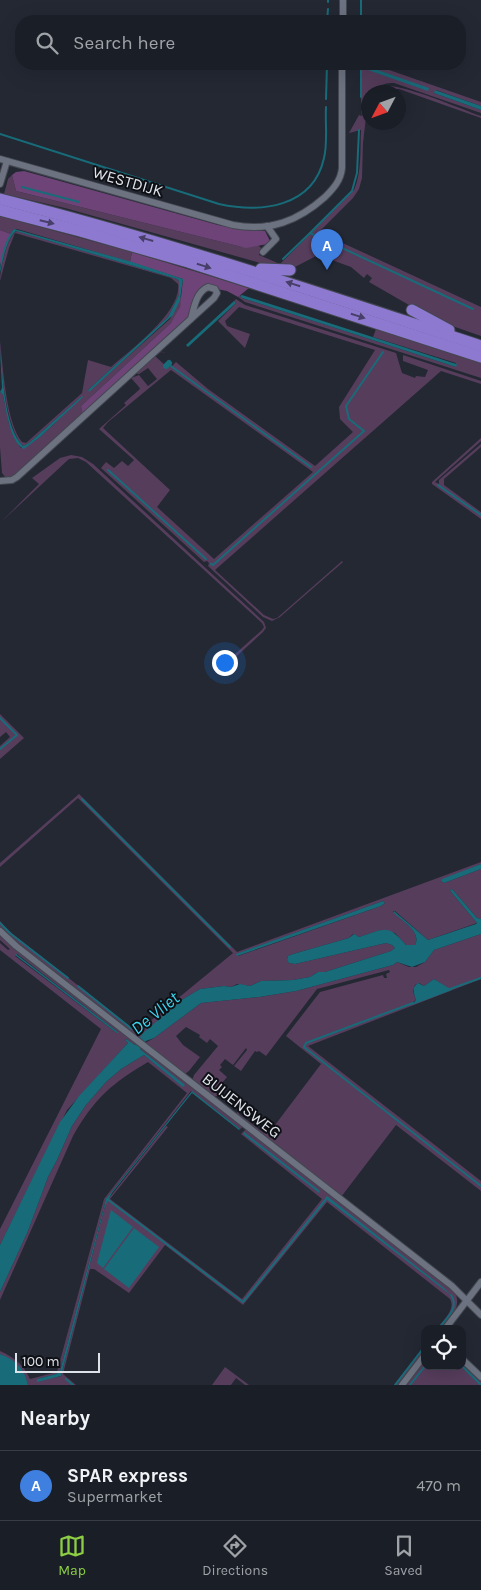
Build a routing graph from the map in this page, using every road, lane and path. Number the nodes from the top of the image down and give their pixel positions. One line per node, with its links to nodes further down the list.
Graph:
1 (343, 0): 2 (street)
2 (343, 15)
3 (342, 70): 8 (street, WESTDIJK)
4 (3, 160): 5 (street, WESTDIJK); 8 (street, WESTDIJK)
5 (1, 182)
6 (0, 199): 10 (highway, one-way to 6)
7 (0, 210): 15 (highway, one-way to 15)
8 (267, 226): 9 (street)
9 (263, 252)
10 (243, 268): 11 (highway); 14 (highway, one-way to 10)
11 (290, 270)
12 (412, 310): 14 (highway)
13 (192, 319): 13 (street); 16 (street)
14 (477, 344)
15 (481, 357)
16 (0, 481)
17 (0, 931): 19 (street, BUIJENSWEG)
18 (481, 1282): 19 (street)
19 (466, 1300): 20 (street, BUIJENSWEG); 21 (street)
20 (481, 1315)
21 (448, 1325)
22 (421, 1360): 25 (street)
23 (466, 1363): 24 (street)
24 (481, 1377)
25 (402, 1385)

